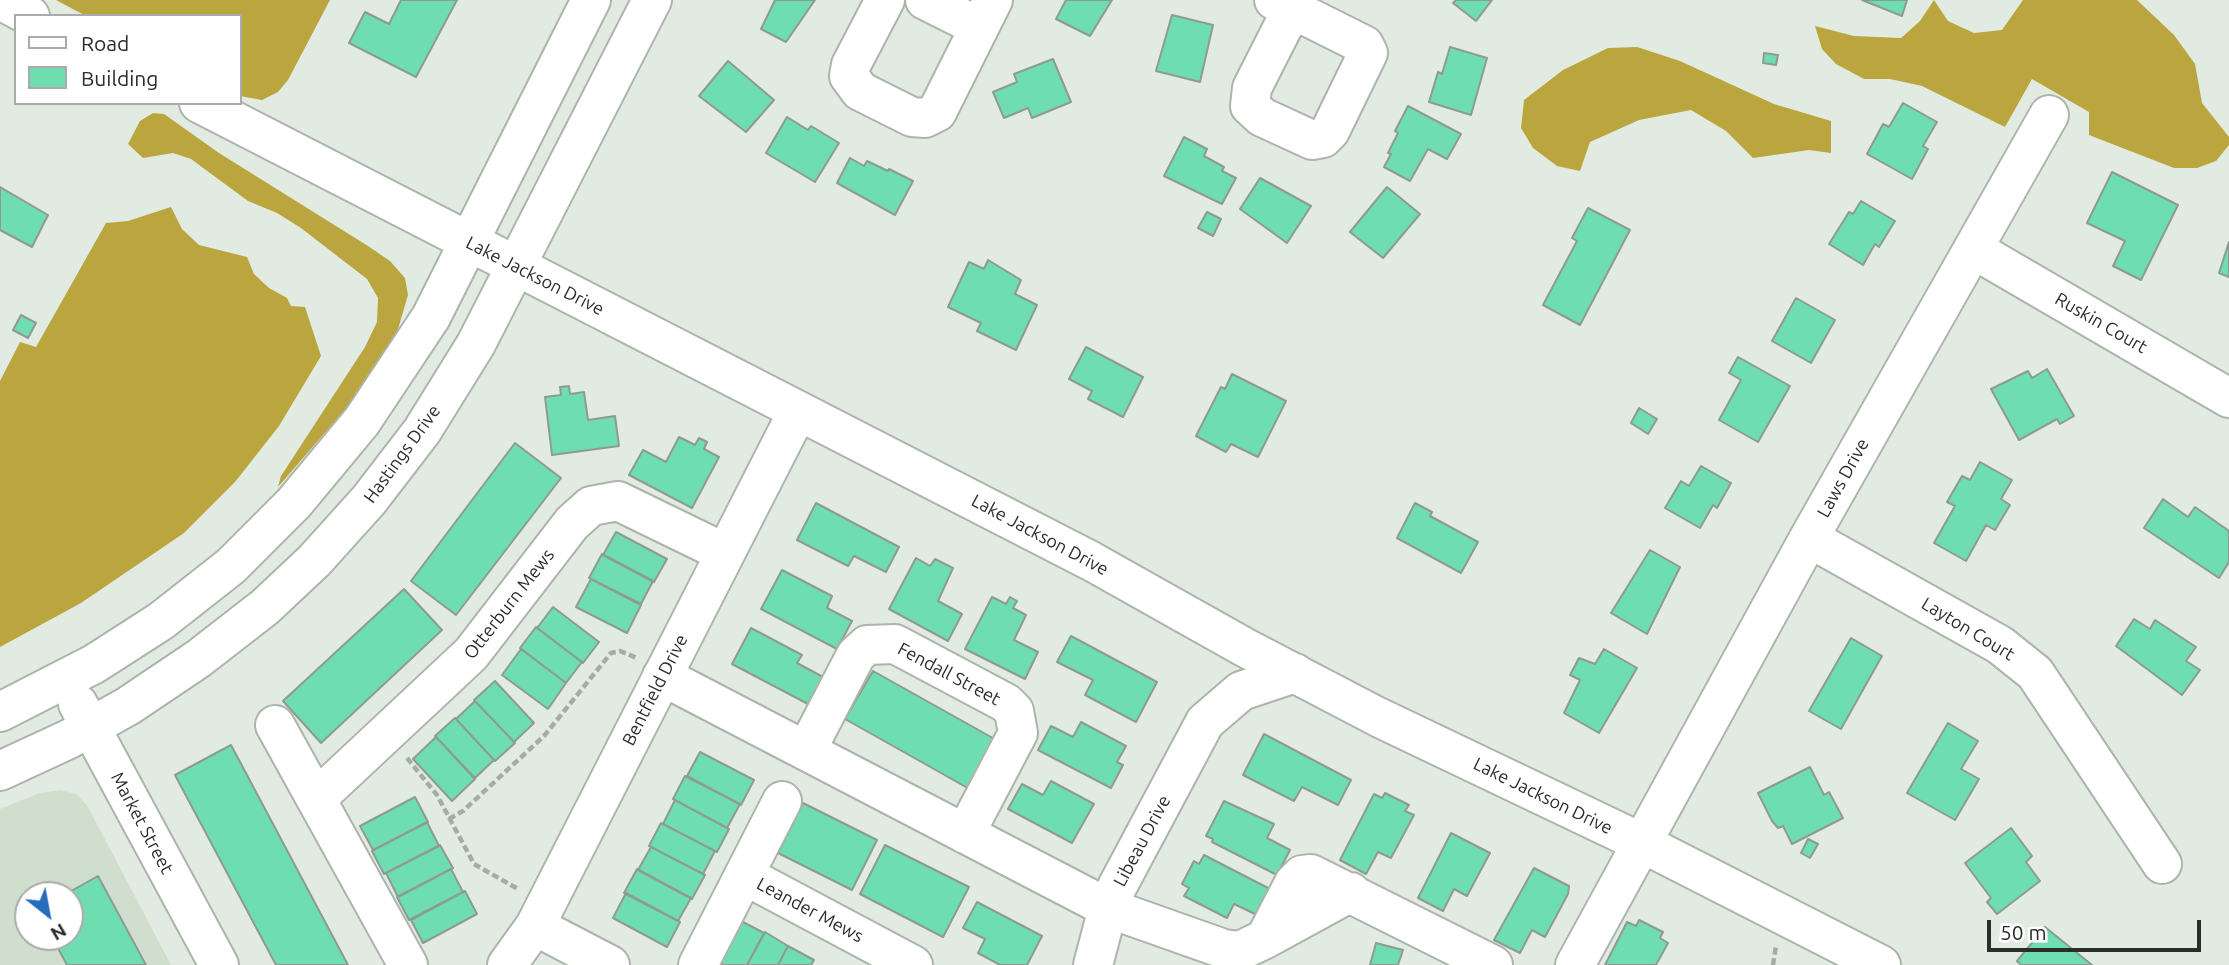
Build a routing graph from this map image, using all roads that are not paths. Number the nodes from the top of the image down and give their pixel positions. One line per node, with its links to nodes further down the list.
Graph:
1 (591, 0): 10 (street)
2 (652, 0): 12 (street, Hastings Drive)
3 (885, 0): 6 (street)
4 (925, 0): 6 (street)
5 (0, 1): 7 (street)
6 (986, 13)
7 (26, 14)
8 (203, 105): 10 (street, Lake Jackson Drive)
9 (2049, 115): 11 (street, Laws Drive)
10 (470, 243): 12 (street, Lake Jackson Drive); 20 (street)
11 (1973, 249): 13 (street, Ruskin Court); 15 (street, Laws Drive)
12 (517, 267): 14 (street, Lake Jackson Drive); 24 (street, Hastings Drive)
13 (2229, 398)
14 (798, 411): 16 (street, Bentfield Drive); 17 (street, Lake Jackson Drive)
15 (1809, 538): 30 (street, Laws Drive); 31 (street, Layton Court)
16 (725, 553): 19 (street, Bentfield Drive); 27 (street, Otterburn Mews)
17 (1244, 647): 18 (street, Lake Jackson Drive); 22 (street, Libeau Drive)
18 (1295, 673): 22 (street, Libeau Drive); 30 (street, Lake Jackson Drive)
19 (663, 674): 25 (street); 34 (street, Bentfield Drive)
20 (65, 680): 21 (street); 24 (street, Market Street)
21 (0, 712)
22 (1205, 722): 33 (street, Libeau Drive)
23 (275, 725): 27 (street)
24 (90, 727): 26 (street, Hastings Drive); 36 (street, Market Street)
25 (806, 751): 29 (street); 29 (street, Fendall Street)
26 (0, 771)
27 (316, 799): 37 (street)
28 (782, 801): 32 (street, Leander Mews)
29 (965, 834): 33 (street)
30 (1642, 843): 43 (street, Laws Drive); 44 (street, Lake Jackson Drive)
31 (2162, 864)
32 (744, 875): 40 (street, Leander Mews); 41 (street, Leander Mews)
33 (1108, 908): 35 (street); 42 (street, Libeau Drive)
34 (540, 915): 38 (street, Bentfield Drive); 39 (street)
35 (1492, 964)
36 (219, 965)
37 (408, 965)
38 (507, 965)
39 (610, 965)
40 (698, 965)
41 (914, 965)
42 (1093, 965)
43 (1575, 965)
44 (1881, 965)

